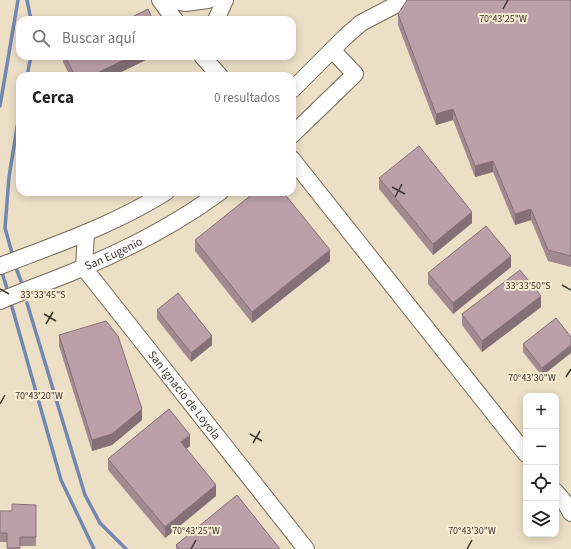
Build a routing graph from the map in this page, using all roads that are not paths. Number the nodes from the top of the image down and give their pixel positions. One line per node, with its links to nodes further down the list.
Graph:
1 (160, 0): 6 (street)
2 (169, 0): 3 (street)
3 (208, 0)
4 (225, 0): 7 (street)
5 (405, 0): 8 (street)
6 (172, 16)
7 (218, 16)
8 (332, 50): 11 (street); 12 (street)
9 (206, 60): 10 (street)
10 (216, 72)
11 (296, 86)
12 (296, 131)
13 (296, 164): 20 (street)
14 (159, 196): 16 (street)
15 (214, 196): 18 (street, San Eugenio)
16 (86, 233): 17 (street); 18 (street)
17 (0, 266)
18 (84, 268): 19 (street, San Eugenio); 23 (street, San Ignacio de Loyola)
19 (0, 301)
20 (523, 450)
21 (559, 496): 22 (street)
22 (571, 513)
23 (306, 549)

